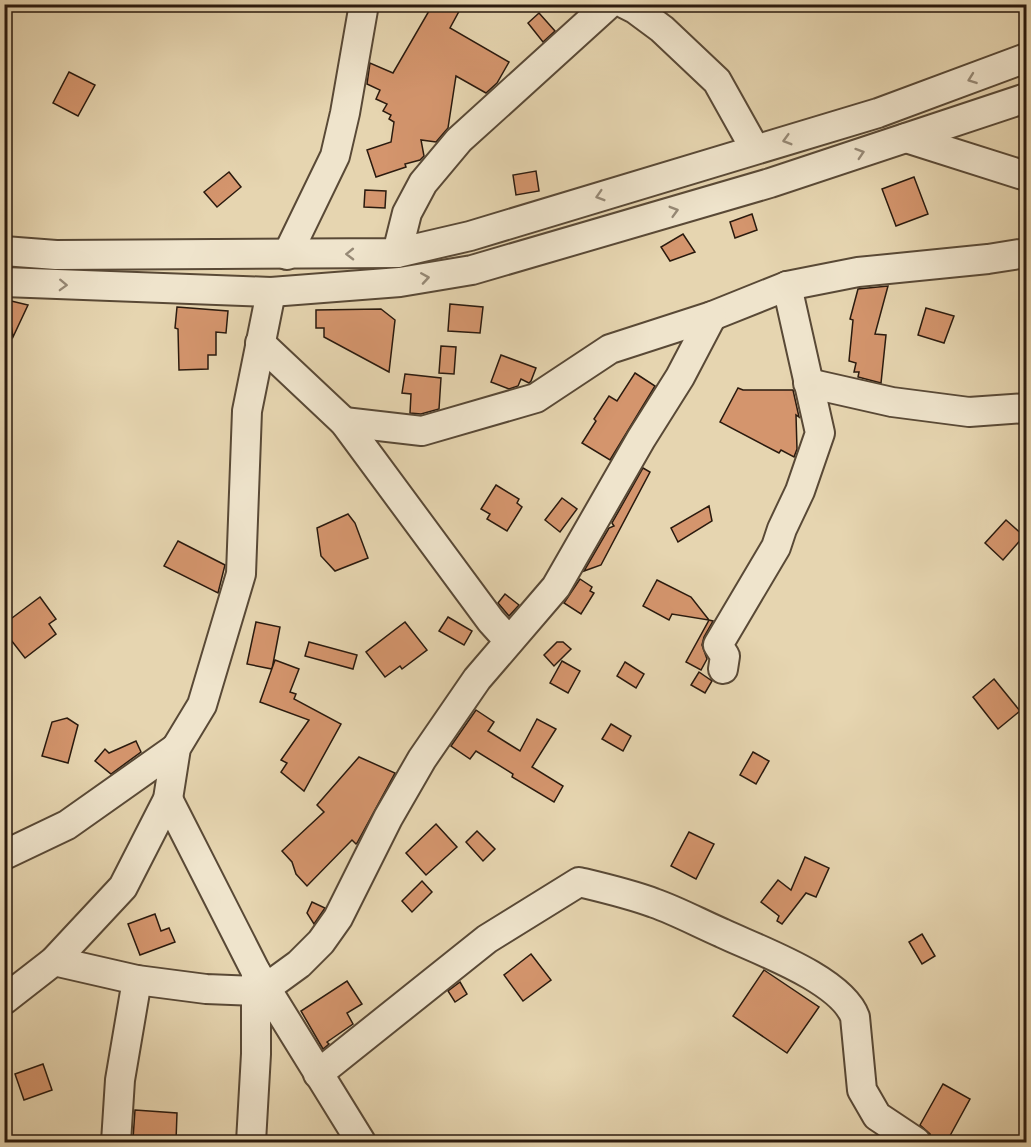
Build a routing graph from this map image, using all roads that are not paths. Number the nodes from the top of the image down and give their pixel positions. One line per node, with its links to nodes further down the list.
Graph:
1 (364, 4): 11 (street)
2 (626, 6): 6 (street); 9 (street)
3 (1026, 58): 6 (street, one-way to 6)
4 (1026, 99): 5 (street)
5 (906, 138): 7 (street); 14 (street, one-way to 5)
6 (755, 149): 9 (street, one-way to 9)
7 (1026, 177)
8 (4, 251): 11 (street)
9 (397, 253): 11 (street, one-way to 11)
10 (1026, 253): 13 (street)
11 (287, 255)
12 (4, 282): 14 (street, one-way to 14)
13 (787, 286): 15 (street); 17 (street)
14 (271, 292): 16 (street)
15 (712, 316): 19 (street); 20 (street)
16 (260, 343): 19 (street); 22 (street)
17 (808, 383): 18 (street); 21 (street)
18 (1026, 408)
19 (344, 422): 20 (street)
20 (509, 641): 27 (street)
21 (723, 669)
22 (176, 748): 23 (street); 24 (street)
23 (168, 799): 25 (street); 27 (street)
24 (4, 855)
25 (54, 961): 26 (street); 28 (street)
26 (137, 980): 27 (street); 30 (street)
27 (260, 984): 29 (street); 31 (street)
28 (4, 1000)
29 (318, 1074): 32 (street); 33 (street)
30 (116, 1143)
31 (251, 1143)
32 (360, 1143)
33 (916, 1143)

